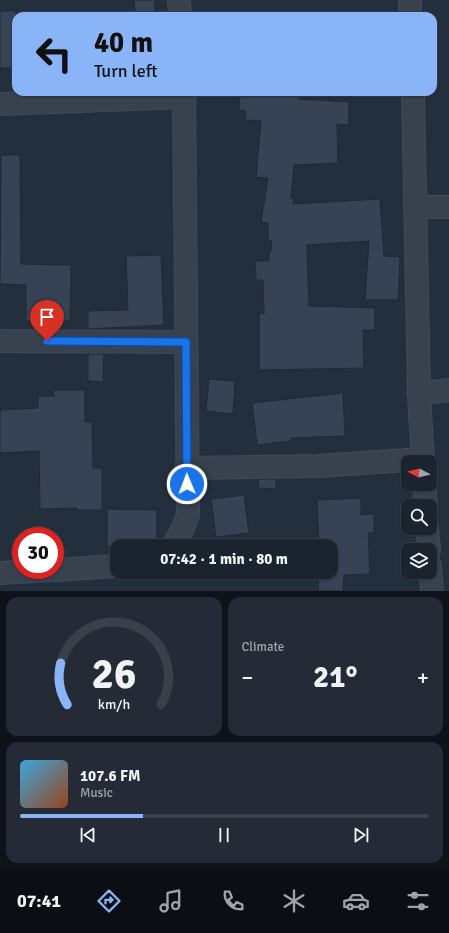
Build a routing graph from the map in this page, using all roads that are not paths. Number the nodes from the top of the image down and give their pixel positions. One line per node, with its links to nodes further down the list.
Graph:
1 (179, 0): 3 (street)
2 (410, 0): 4 (street)
3 (180, 12)
4 (410, 12)
5 (164, 96): 8 (street)
6 (185, 96): 12 (street)
7 (412, 96): 9 (street)
8 (0, 104)
9 (416, 206): 10 (street); 14 (street)
10 (449, 206)
11 (0, 341): 12 (street)
12 (186, 342): 17 (street)
13 (449, 390): 14 (street)
14 (419, 394): 15 (street)
15 (423, 455)
16 (401, 461): 17 (street)
17 (186, 468): 18 (street)
18 (177, 539)
19 (110, 566): 20 (street)
20 (64, 569)
21 (12, 572): 22 (street)
22 (0, 573)
23 (431, 579): 24 (street)
24 (432, 591)

